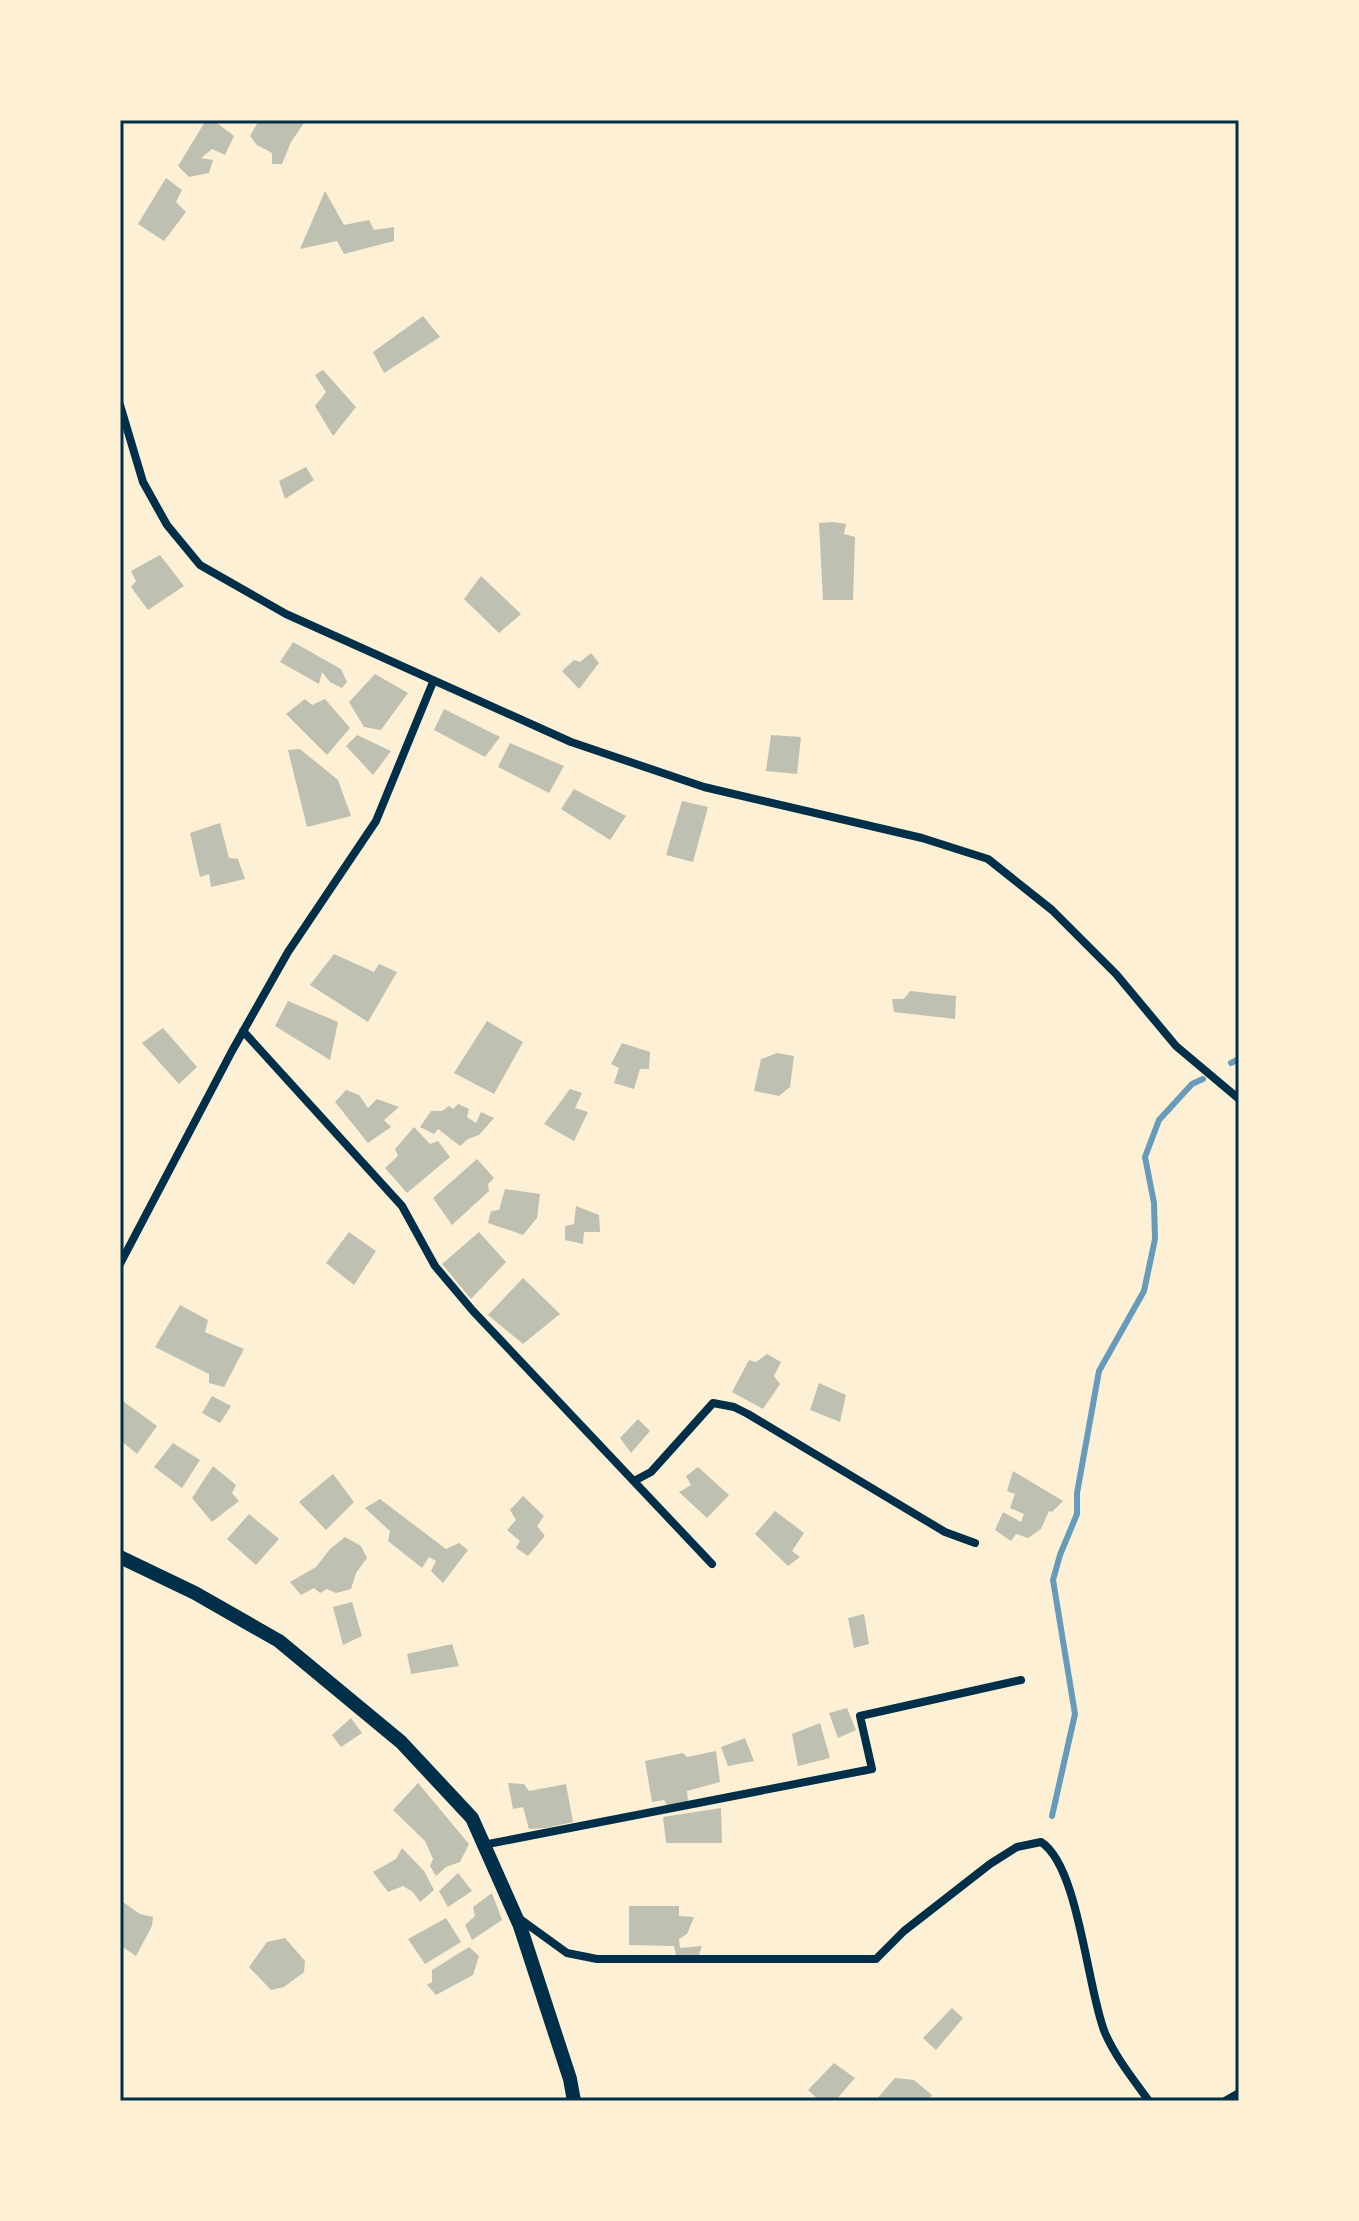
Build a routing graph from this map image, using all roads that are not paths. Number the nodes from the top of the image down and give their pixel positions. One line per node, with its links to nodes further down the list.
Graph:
1 (120, 405): 2 (street)
2 (433, 682): 3 (street); 4 (street)
3 (243, 1031): 5 (street); 6 (street)
4 (1239, 1099)
5 (120, 1264)
6 (634, 1481): 7 (street); 9 (street)
7 (975, 1543)
8 (120, 1557): 11 (main road)
9 (712, 1564)
10 (1021, 1680): 11 (street)
11 (483, 1845): 12 (main road)
12 (516, 1916): 14 (main road); 15 (street)
13 (1239, 2093): 16 (street)
14 (574, 2101)
15 (1149, 2101)
16 (1225, 2101)

